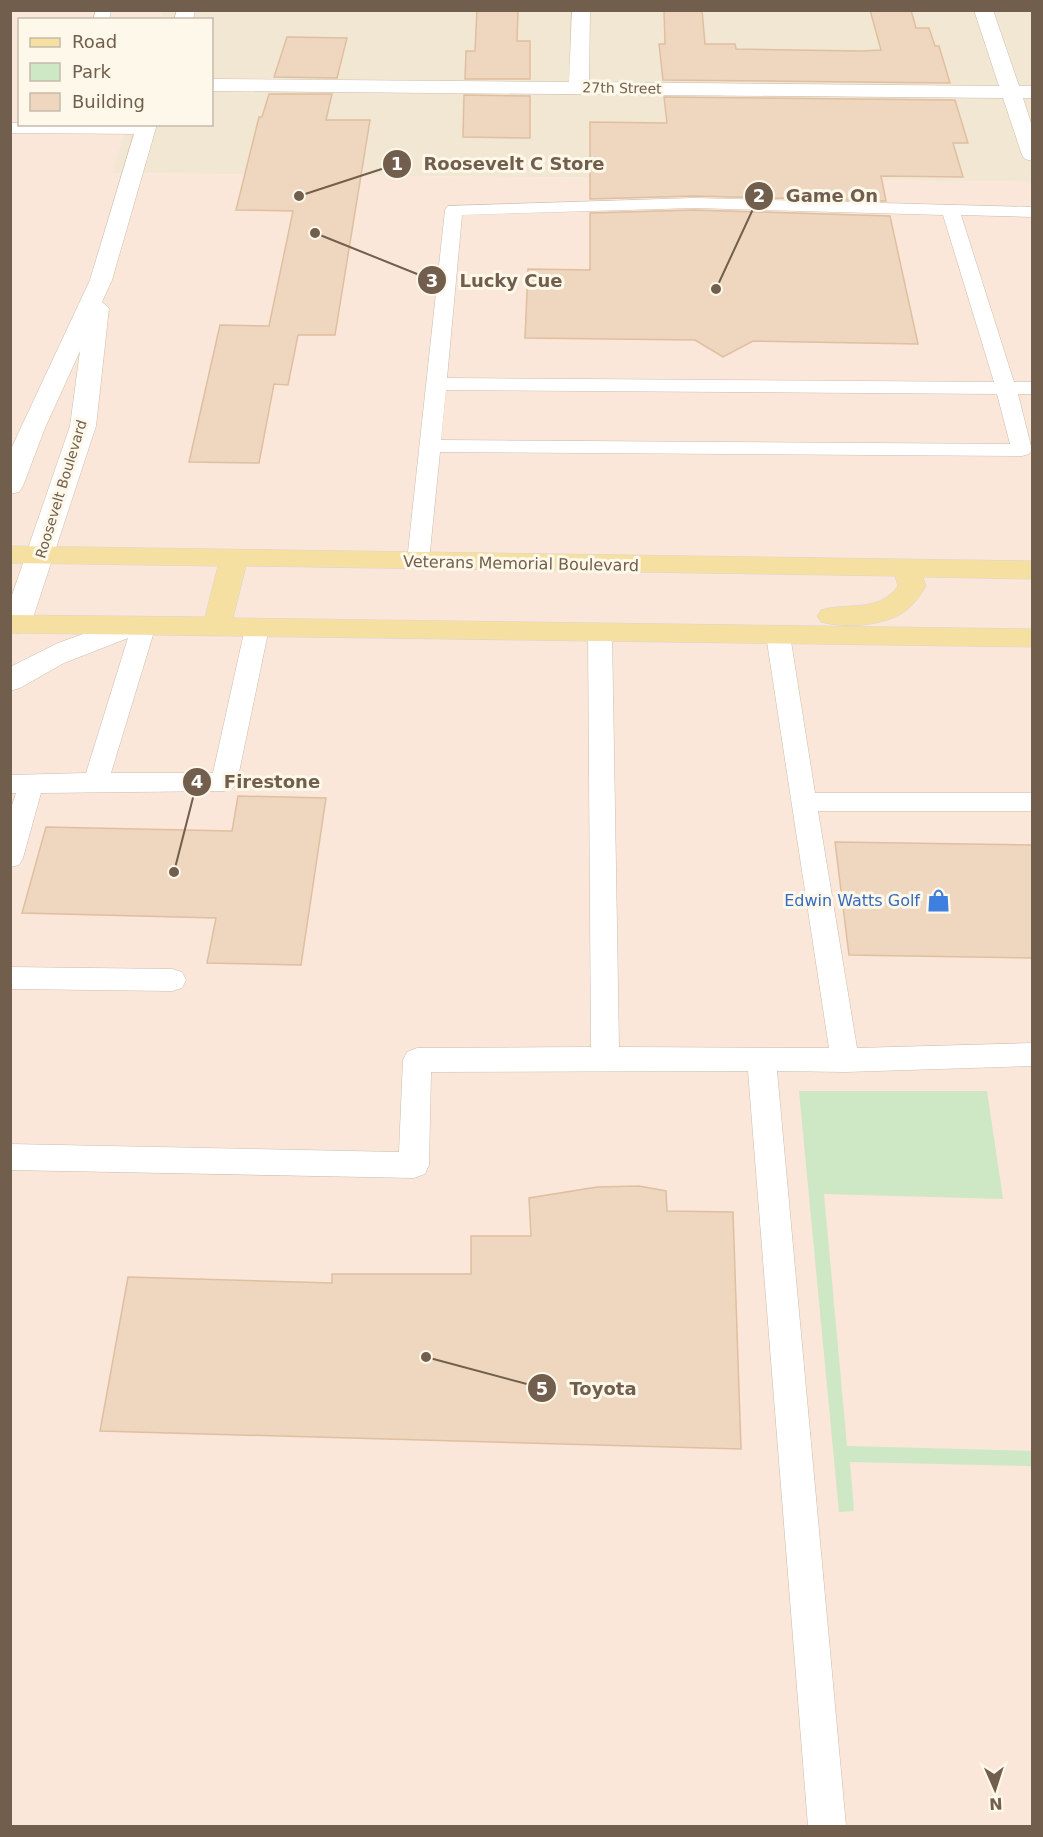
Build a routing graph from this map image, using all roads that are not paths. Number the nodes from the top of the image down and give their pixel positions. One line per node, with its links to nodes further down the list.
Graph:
1 (581, 10): 4 (street)
2 (983, 10): 5 (street)
3 (213, 85): 4 (street, 27th Street)
4 (579, 88): 5 (street, 27th Street)
5 (1011, 92): 6 (street, 27th Street); 10 (street)
6 (1032, 92)
7 (57, 126): 8 (lane); 9 (lane)
8 (146, 127): 13 (street, Roosevelt Boulevard)
9 (10, 128)
10 (1032, 155)
11 (950, 210): 12 (lane); 14 (lane); 15 (lane)
12 (1032, 212)
13 (101, 280): 18 (street, Roosevelt Boulevard); 20 (street, Roosevelt Boulevard)
14 (436, 384): 15 (lane); 17 (lane)
15 (1006, 387): 16 (lane); 17 (lane)
16 (1032, 388)
17 (430, 446): 22 (lane)
18 (10, 486)
19 (10, 554): 20 (main road, Veterans Memorial Boulevard)
20 (41, 555): 21 (main road, Veterans Memorial Boulevard); 25 (street, Roosevelt Boulevard)
21 (234, 558): 22 (main road, Veterans Memorial Boulevard); 27 (main road)
22 (418, 561): 23 (main road, Veterans Memorial Boulevard)
23 (907, 568): 24 (main road, Veterans Memorial Boulevard); 29 (main road)
24 (1032, 570)
25 (14, 624): 26 (main road)
26 (137, 626): 27 (main road); 33 (street); 34 (lane)
27 (218, 627): 28 (main road)
28 (257, 628): 29 (main road); 34 (lane)
29 (395, 630): 30 (main road)
30 (600, 632): 31 (main road); 42 (lane)
31 (778, 635): 32 (main road); 36 (lane)
32 (1032, 638)
33 (10, 681)
34 (96, 782): 35 (lane)
35 (21, 784): 38 (lane)
36 (804, 802): 37 (lane); 44 (lane)
37 (1032, 802)
38 (10, 858)
39 (10, 978): 40 (lane)
40 (172, 980)
41 (1032, 1054): 44 (lane)
42 (605, 1059): 43 (lane); 45 (lane)
43 (762, 1060): 44 (lane); 46 (lane)
44 (845, 1060)
45 (10, 1156)
46 (827, 1827)

